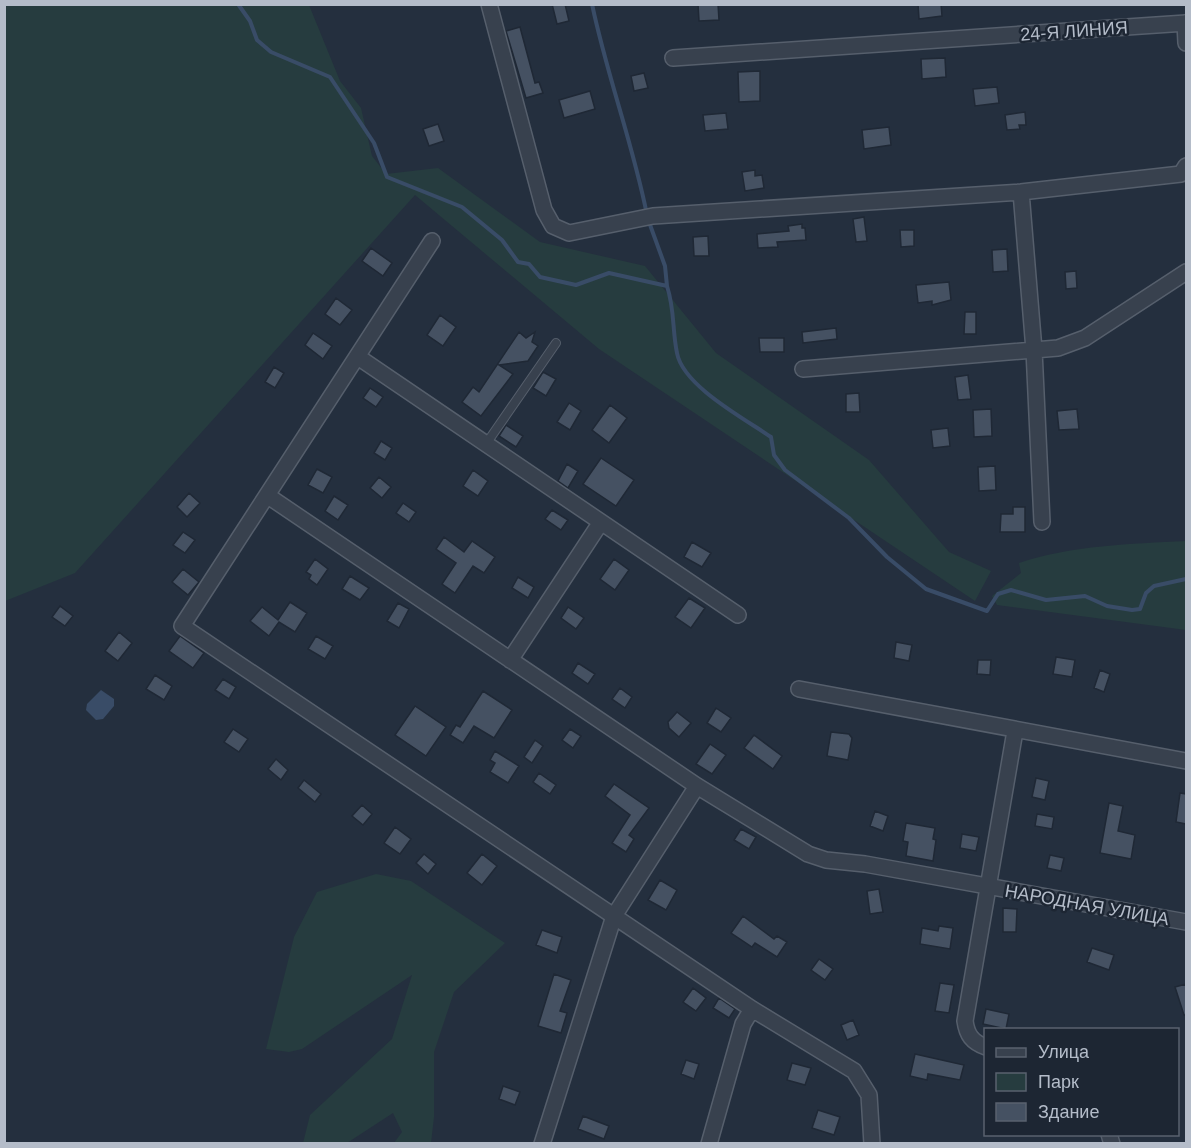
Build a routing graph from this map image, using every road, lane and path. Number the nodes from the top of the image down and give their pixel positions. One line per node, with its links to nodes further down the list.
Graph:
1 (489, 4): 6 (street)
2 (1186, 23): 3 (street); 4 (street, 24-Я ЛИНИЯ)
3 (1186, 43)
4 (673, 58)
5 (1186, 166): 6 (street)
6 (1021, 192): 10 (street)
7 (432, 241): 11 (street)
8 (1186, 272): 10 (street)
9 (556, 343): 13 (lane)
10 (1034, 350): 12 (street); 16 (street)
11 (358, 357): 13 (street); 14 (street)
12 (803, 369)
13 (486, 444): 15 (street)
14 (268, 496): 18 (street, НАРОДНАЯ УЛИЦА); 24 (street)
15 (601, 522): 17 (street); 18 (street)
16 (1042, 522)
17 (738, 615)
18 (510, 660): 22 (street, НАРОДНАЯ УЛИЦА)
19 (799, 689): 20 (street)
20 (1015, 731): 21 (street); 23 (street)
21 (1186, 761)
22 (697, 786): 23 (street, НАРОДНАЯ УЛИЦА); 24 (street)
23 (988, 887): 25 (street, НАРОДНАЯ УЛИЦА); 27 (street)
24 (614, 916): 26 (street); 28 (street)
25 (1186, 922)
26 (752, 1009): 29 (street); 30 (street)
27 (984, 1046)
28 (542, 1143)
29 (709, 1143)
30 (872, 1143)

